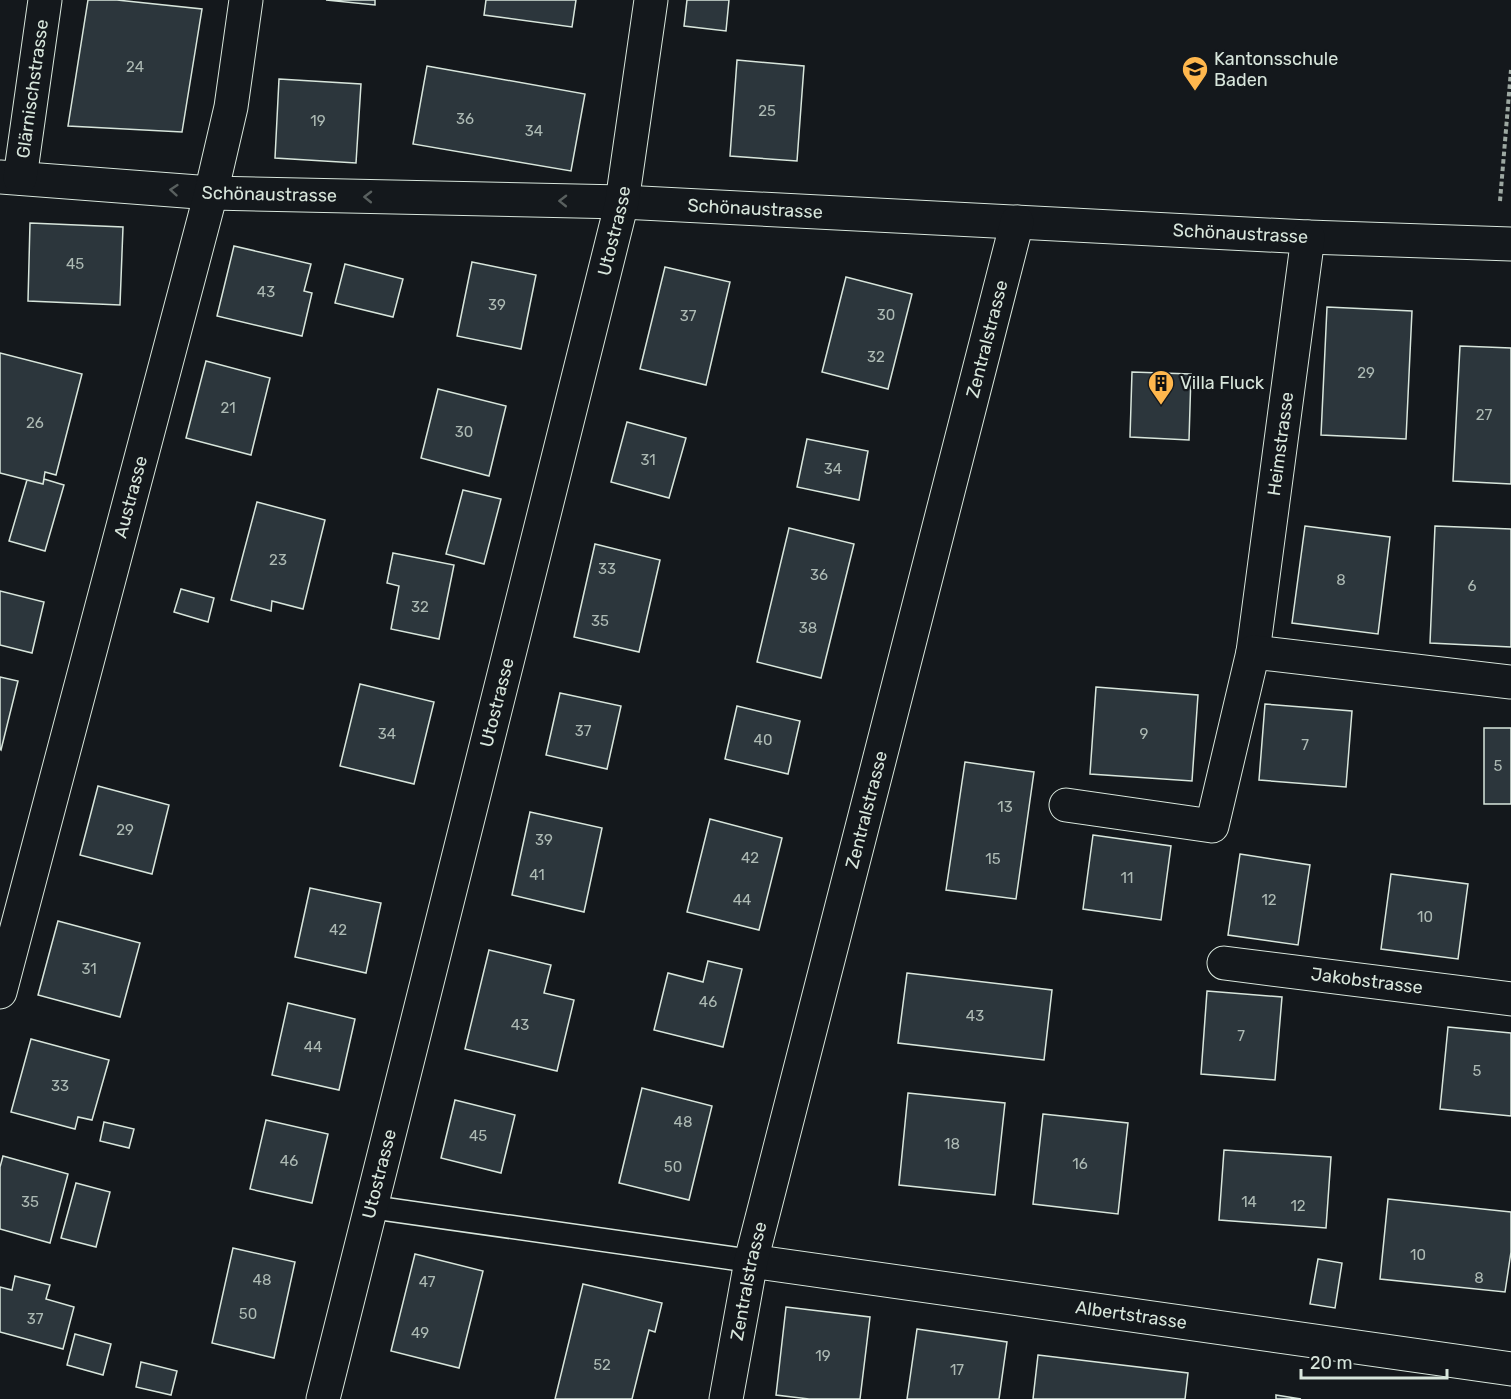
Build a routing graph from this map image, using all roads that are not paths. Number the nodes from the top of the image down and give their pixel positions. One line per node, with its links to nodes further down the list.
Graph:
1 (45, 0): 4 (street, Glärnischstrasse)
2 (246, 0): 5 (street, Austrasse)
3 (651, 0): 6 (street, Utostrasse)
4 (10, 177): 5 (street, Schönaustrasse, one-way to 4)
5 (211, 193): 6 (street, Schönaustrasse, one-way to 5); 14 (street, Austrasse)
6 (622, 202): 7 (street, Schönaustrasse); 16 (street, Utostrasse)
7 (1017, 222): 8 (street, Schönaustrasse); 17 (street, Zentralstrasse)
8 (1308, 237): 9 (street, Schönaustrasse); 10 (street, Heimstrasse)
9 (1504, 244)
10 (1253, 652): 11 (street); 12 (street, Heimstrasse)
11 (1511, 682)
12 (1066, 806)
13 (1224, 963): 15 (street, Jakobstrasse)
14 (0, 992)
15 (1511, 999)
16 (371, 1207): 17 (lane); 19 (street, Utostrasse)
17 (751, 1261): 18 (street, Albertstrasse); 20 (street, Zentralstrasse)
18 (1511, 1369)
19 (323, 1399)
20 (726, 1399)

